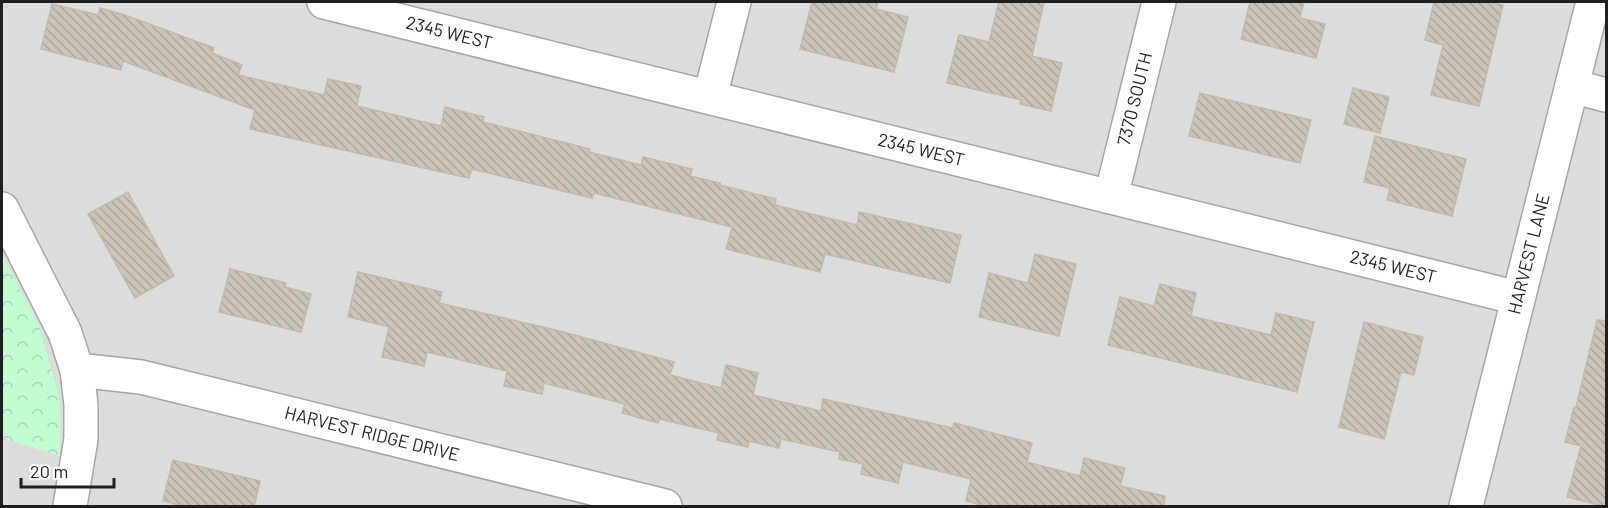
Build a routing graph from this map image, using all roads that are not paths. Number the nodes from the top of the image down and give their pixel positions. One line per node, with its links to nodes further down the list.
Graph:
1 (324, 2): 7 (street, 2345 WEST)
2 (734, 2): 7 (street)
3 (1159, 2): 8 (street, 7370 SOUTH)
4 (1593, 2): 5 (street, HARVEST LANE)
5 (1572, 86): 6 (street); 10 (street, HARVEST LANE)
6 (1606, 95)
7 (710, 97): 8 (street, 2345 WEST)
8 (1111, 197): 10 (street, 2345 WEST)
9 (2, 209): 11 (street)
10 (1518, 298): 14 (street, HARVEST LANE)
11 (77, 370): 12 (street); 13 (street, HARVEST RIDGE DRIVE)
12 (70, 507)
13 (665, 507)
14 (1466, 507)

